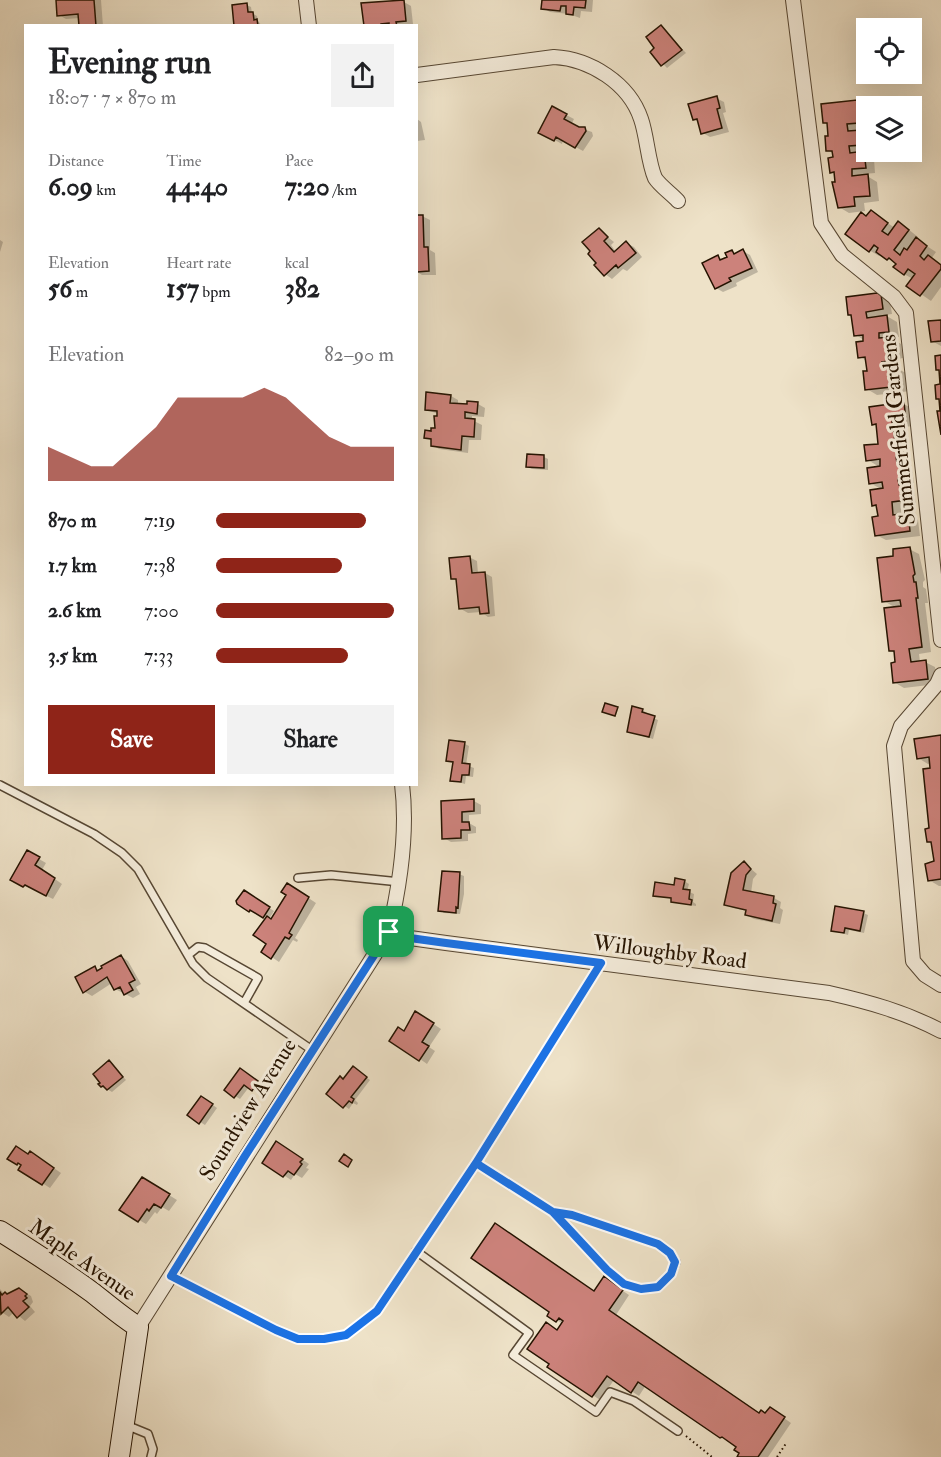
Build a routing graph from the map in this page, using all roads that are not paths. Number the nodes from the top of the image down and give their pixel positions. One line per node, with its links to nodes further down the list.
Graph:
1 (306, 0): 3 (street)
2 (793, 0): 6 (street, Summerfield Gardens)
3 (309, 24)
4 (418, 75): 5 (street)
5 (678, 201)
6 (941, 640)
7 (941, 675): 15 (street)
8 (0, 785): 13 (lane)
9 (402, 786): 11 (street, Soundview Avenue)
10 (298, 878): 11 (lane)
11 (400, 882): 12 (street, Soundview Avenue)
12 (389, 932): 14 (street, Willoughby Road); 18 (street, Soundview Avenue)
13 (188, 955): 16 (lane); 16 (lane)
14 (601, 963): 17 (street, Willoughby Road); 19 (lane)
15 (941, 985)
16 (244, 1003): 18 (lane)
17 (941, 1031)
18 (312, 1050): 23 (street, Soundview Avenue)
19 (476, 1163): 20 (lane); 22 (lane)
20 (553, 1212): 20 (lane)
21 (0, 1231): 24 (main road, Maple Avenue)
22 (416, 1251): 23 (lane); 26 (lane)
23 (171, 1276): 24 (street, Soundview Avenue)
24 (138, 1327): 25 (main road, Soundview Avenue)
25 (123, 1424): 27 (main road, Soundview Avenue); 28 (lane)
26 (678, 1431)
27 (119, 1457)
28 (152, 1457)

